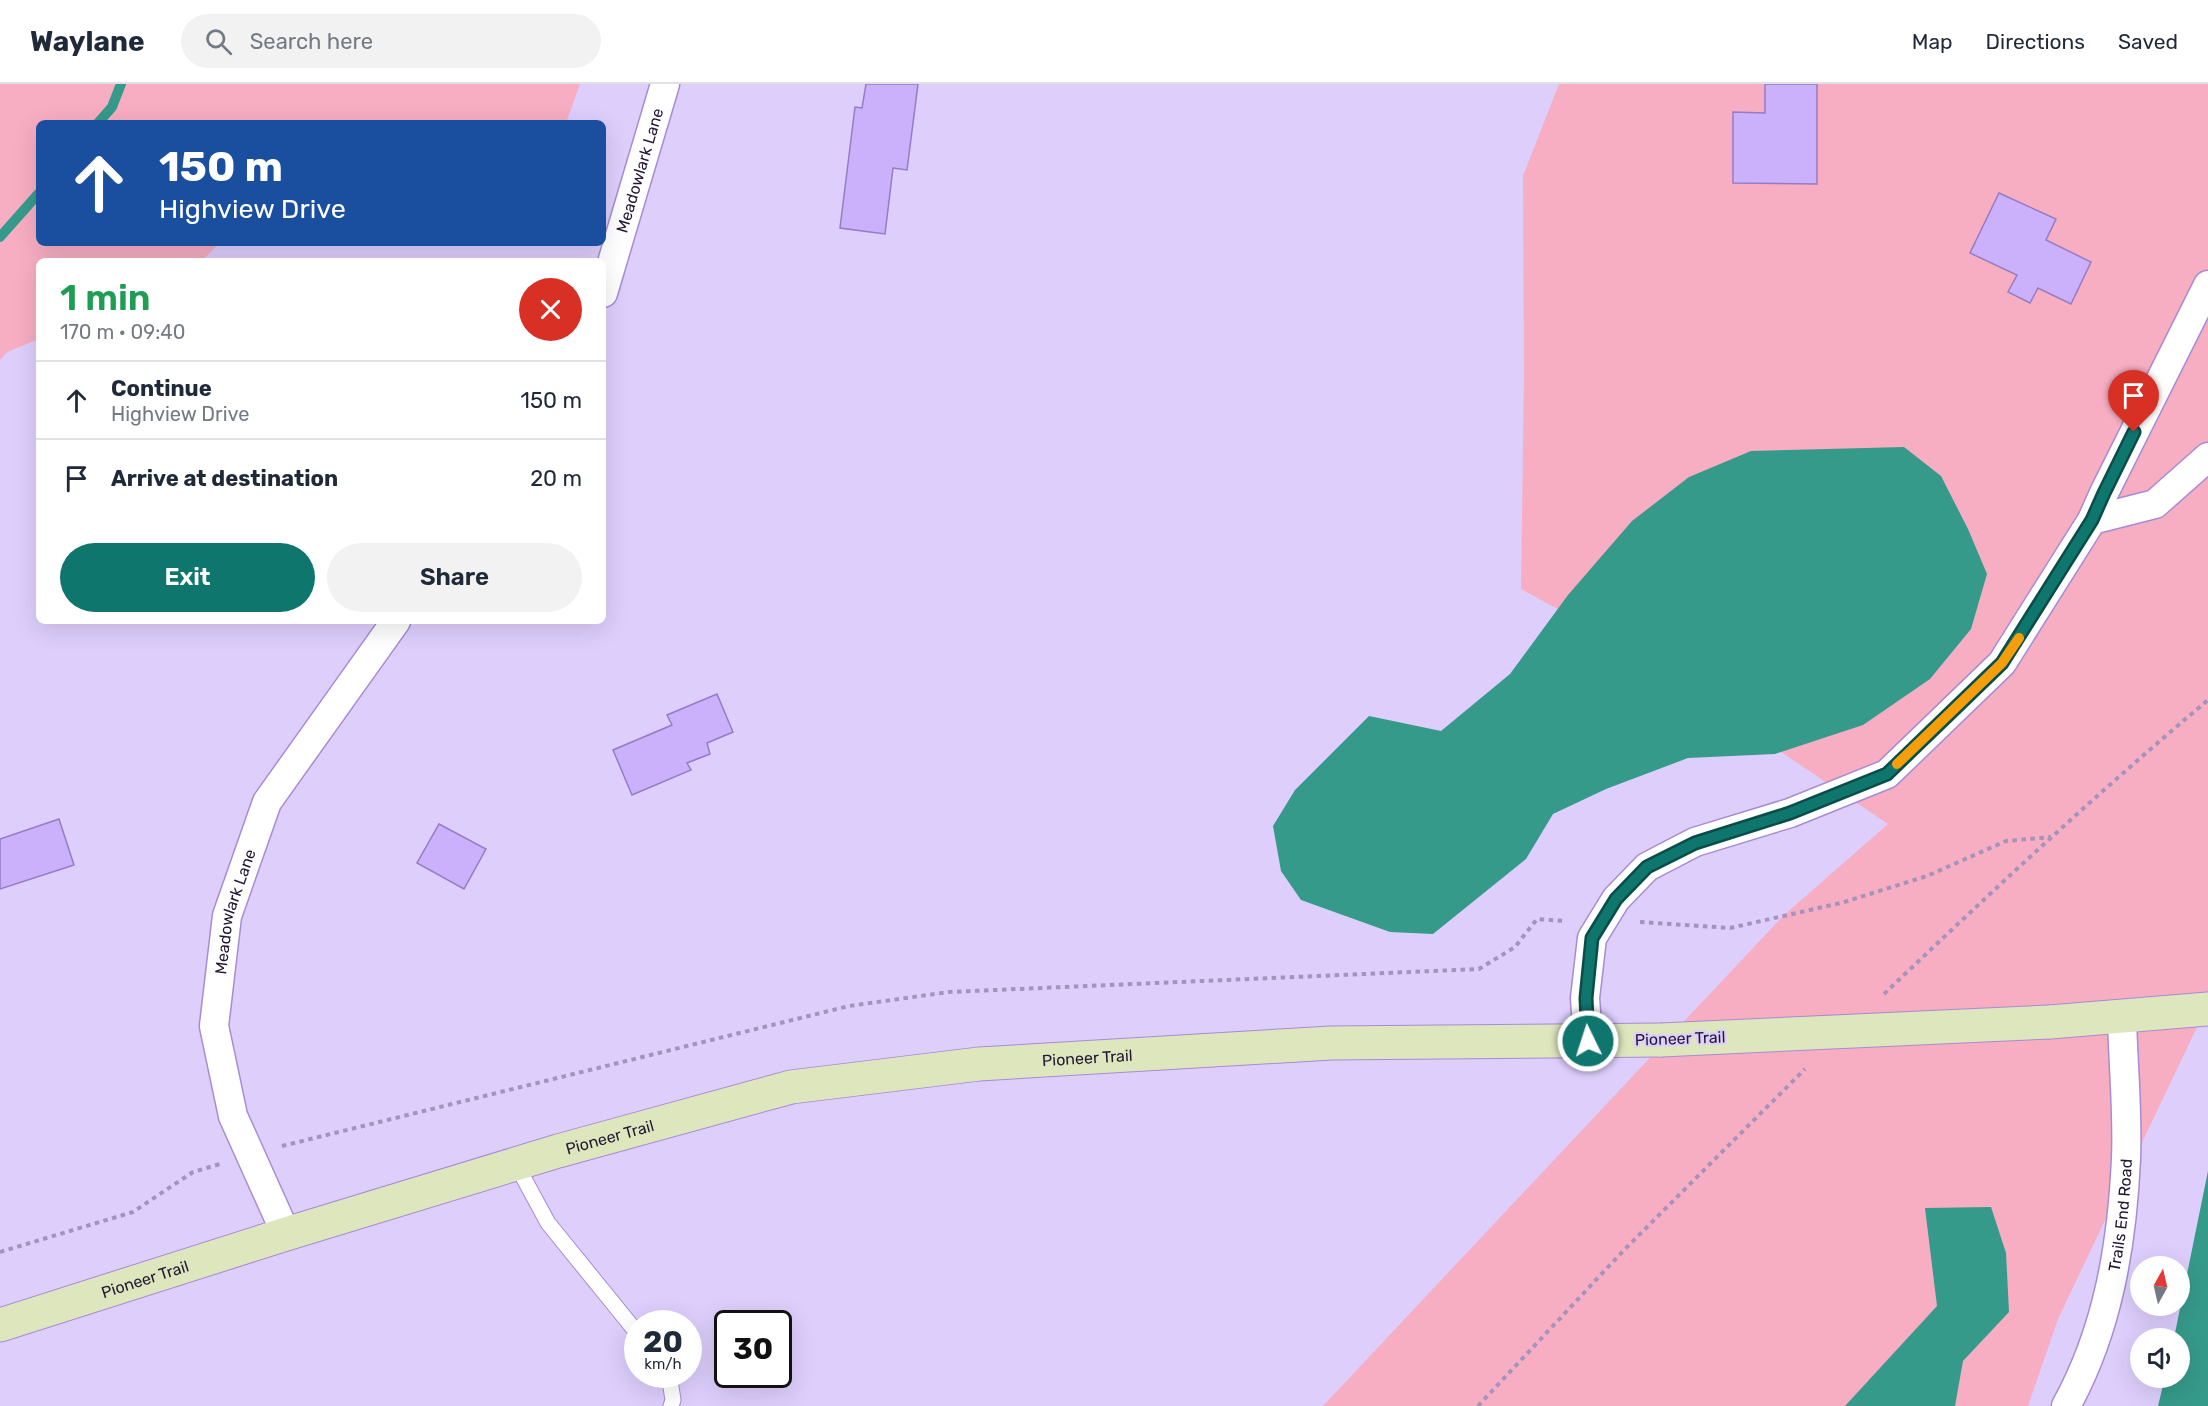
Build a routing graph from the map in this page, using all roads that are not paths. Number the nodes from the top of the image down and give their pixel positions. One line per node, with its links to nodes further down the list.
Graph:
1 (665, 84): 2 (street, Meadowlark Lane)
2 (606, 283)
3 (2208, 285): 5 (street)
4 (2208, 457): 5 (street)
5 (2092, 520): 9 (street)
6 (394, 624): 11 (street, Meadowlark Lane)
7 (2208, 1009): 8 (main road, Pioneer Trail)
8 (2122, 1017): 9 (main road, Pioneer Trail, bridge); 16 (street, Trails End Road)
9 (1588, 1041): 10 (main road, Pioneer Trail)
10 (516, 1164): 11 (main road, Pioneer Trail); 12 (lane)
11 (286, 1234): 13 (main road, Pioneer Trail)
12 (624, 1317)
13 (0, 1325)
14 (671, 1388): 15 (lane)
15 (671, 1406)
16 (2066, 1406)

